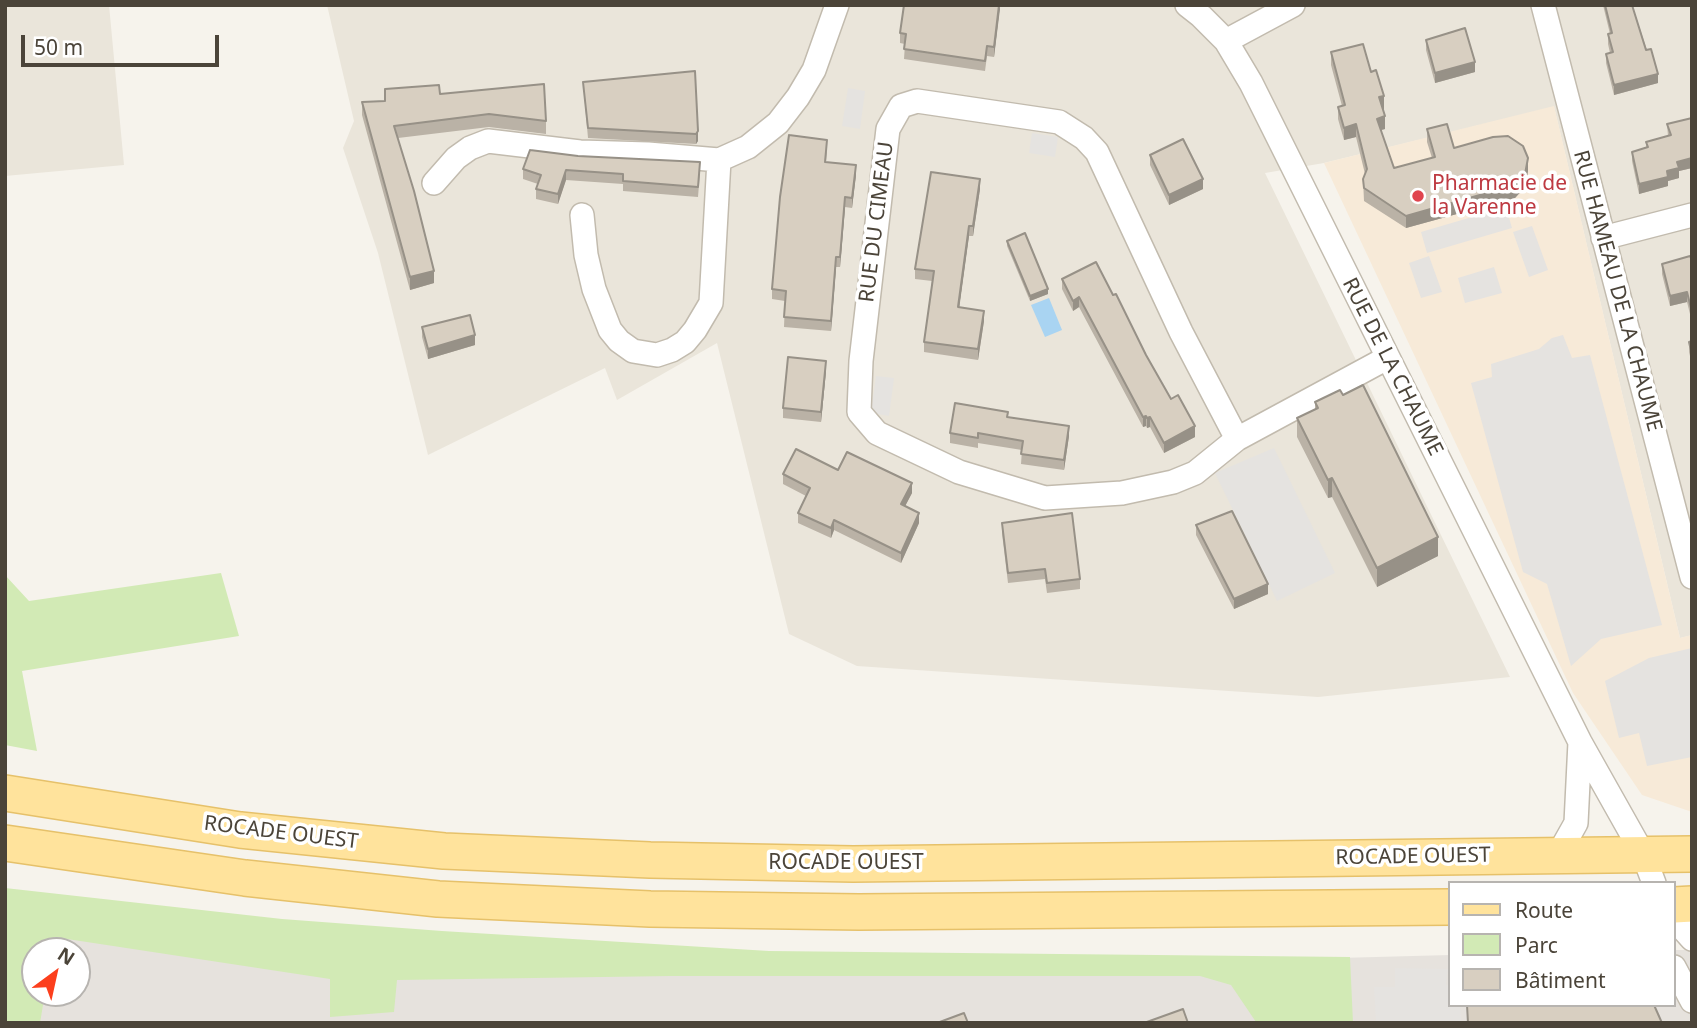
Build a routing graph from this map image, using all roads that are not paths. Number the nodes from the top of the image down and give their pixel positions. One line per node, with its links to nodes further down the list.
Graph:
1 (837, 5): 6 (street)
2 (1293, 5): 5 (street)
3 (1542, 5): 10 (street, RUE HAMEAU DE LA CHAUME)
4 (1202, 9): 5 (street, RUE DE LA CHAUME)
5 (1226, 41): 11 (street, RUE DE LA CHAUME)
6 (719, 160): 7 (street); 8 (street)
7 (434, 183)
8 (582, 215)
9 (1692, 215): 10 (street)
10 (1603, 237): 13 (street, RUE HAMEAU DE LA CHAUME)
11 (1387, 358): 12 (street, RUE DU CIMEAU); 14 (street, RUE DE LA CHAUME)
12 (1237, 439): 12 (street, RUE DU CIMEAU)
13 (1692, 577)
14 (1580, 742): 18 (street, RUE DE LA CHAUME); 19 (street, RUE DE LA CHAUME)
15 (5, 793): 18 (main road, ROCADE OUEST)
16 (5, 843): 20 (main road)
17 (1692, 854): 19 (main road, ROCADE OUEST)
18 (1558, 855): 19 (main road, ROCADE OUEST)
19 (1649, 869)
20 (1448, 906)
21 (1676, 921): 22 (street)
22 (1692, 939)
23 (1676, 971): 24 (street)
24 (1692, 1001)

